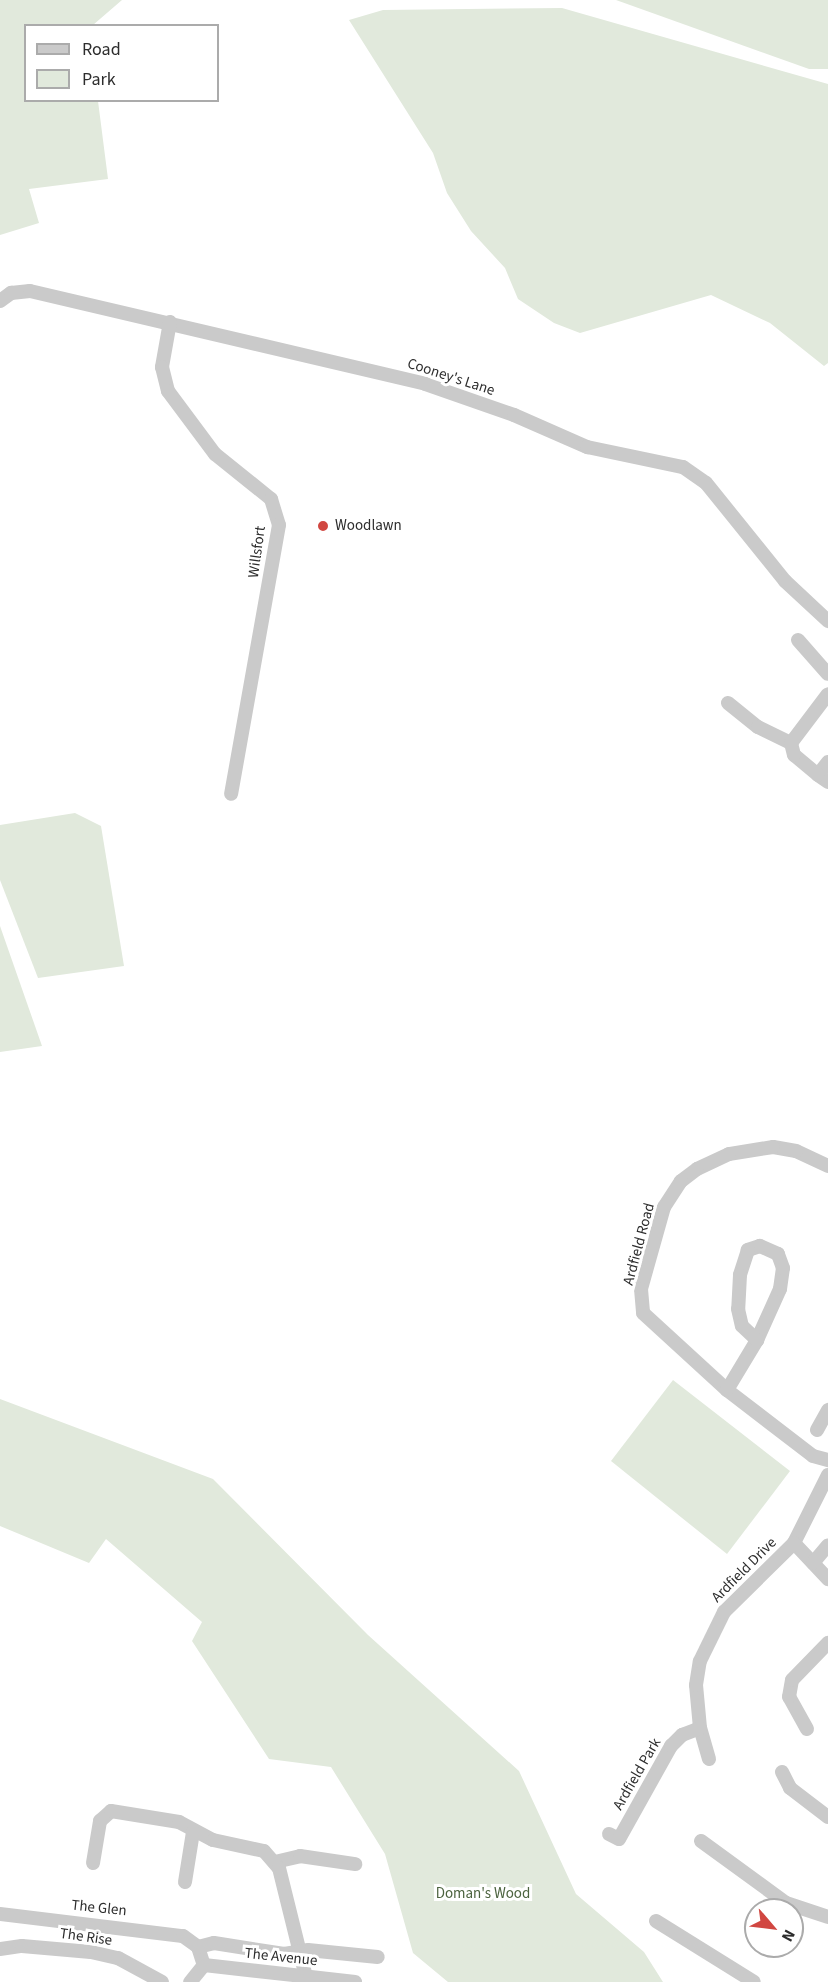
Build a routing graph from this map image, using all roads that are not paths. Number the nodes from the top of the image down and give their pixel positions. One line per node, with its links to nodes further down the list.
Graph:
1 (0, 301): 2 (street, Cooney's Lane)
2 (170, 322): 3 (street, Cooney's Lane); 11 (street, Willsfort)
3 (828, 621)
4 (798, 640): 5 (street)
5 (828, 674)
6 (828, 694): 8 (street)
7 (728, 703): 8 (street)
8 (791, 743): 10 (street)
9 (828, 762): 10 (street)
10 (823, 779)
11 (231, 794)
12 (828, 1166): 14 (street, Ardfield Road)
13 (757, 1340): 13 (street); 14 (street)
14 (727, 1390): 17 (street, Ardfield Road)
15 (828, 1410): 16 (street)
16 (816, 1430)
17 (828, 1460)
18 (828, 1475): 19 (street)
19 (794, 1543): 21 (street); 24 (street, Ardfield Drive)
20 (828, 1545): 21 (street)
21 (813, 1563): 22 (street)
22 (828, 1579)
23 (828, 1643): 25 (street)
24 (700, 1728): 26 (street, Ardfield Drive); 30 (street, Ardfield Park)
25 (807, 1729)
26 (709, 1759)
27 (782, 1772): 28 (street)
28 (828, 1817)
29 (193, 1832): 32 (street); 33 (street); 35 (street)
30 (609, 1834)
31 (701, 1841): 37 (street)
32 (93, 1863)
33 (275, 1863): 34 (street); 41 (street)
34 (355, 1864)
35 (184, 1882)
36 (0, 1914): 39 (street, The Glen)
37 (828, 1917)
38 (656, 1921): 48 (street)
39 (195, 1944): 41 (street, The Glen); 43 (street)
40 (0, 1949): 45 (street, The Rise)
41 (301, 1951): 42 (street, The Glen); 44 (street)
42 (378, 1957)
43 (204, 1965): 44 (street, The Avenue); 46 (street)
44 (306, 1977): 47 (street, The Avenue)
45 (162, 1982)
46 (190, 1982)
47 (355, 1982)
48 (753, 1982)

